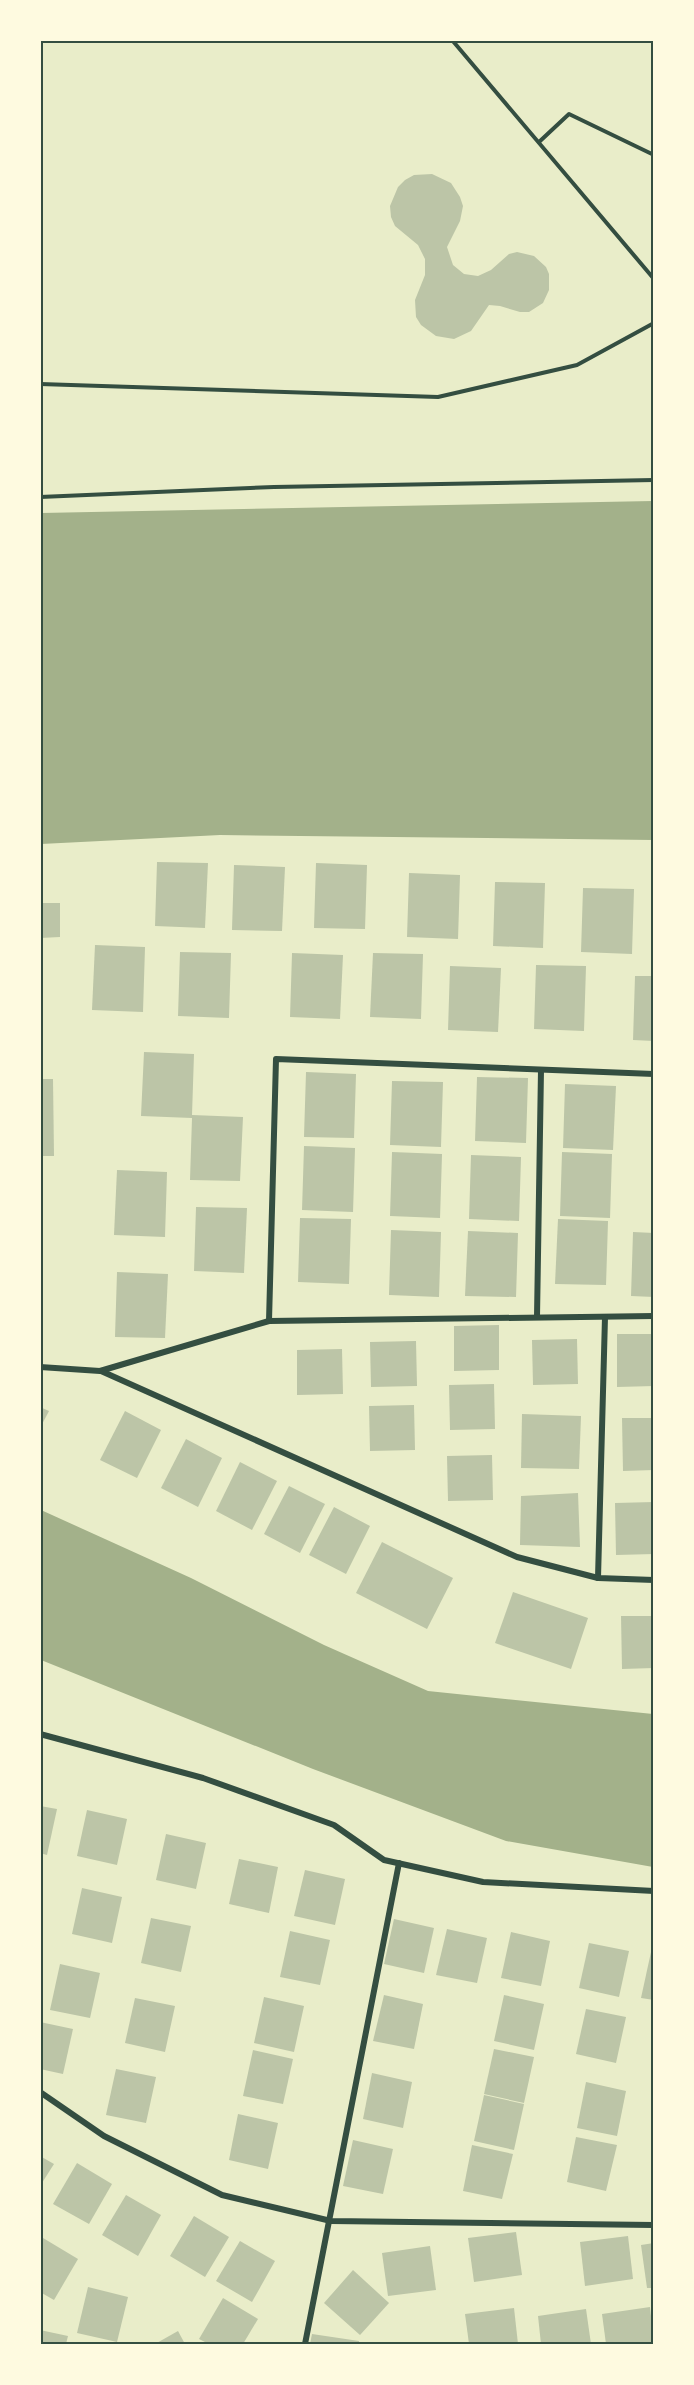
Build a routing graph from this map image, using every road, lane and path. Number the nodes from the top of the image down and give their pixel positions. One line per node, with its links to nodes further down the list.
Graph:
1 (452, 40): 2 (path)
2 (539, 142): 3 (path); 4 (path)
3 (654, 154)
4 (653, 277)
5 (654, 323): 6 (path)
6 (40, 384)
7 (654, 480): 8 (path)
8 (40, 497)
9 (541, 1070): 10 (street); 12 (street); 14 (street)
10 (654, 1074)
11 (654, 1316): 13 (street)
12 (537, 1317): 13 (street); 14 (street)
13 (605, 1317): 17 (street)
14 (269, 1321): 16 (street)
15 (40, 1367): 16 (street)
16 (100, 1371): 17 (street)
17 (598, 1578): 18 (street)
18 (654, 1580)
19 (40, 1734): 20 (street)
20 (399, 1863): 21 (street); 23 (street)
21 (654, 1891)
22 (40, 2092): 23 (street)
23 (332, 2221): 24 (street); 25 (street)
24 (654, 2225)
25 (305, 2344)

